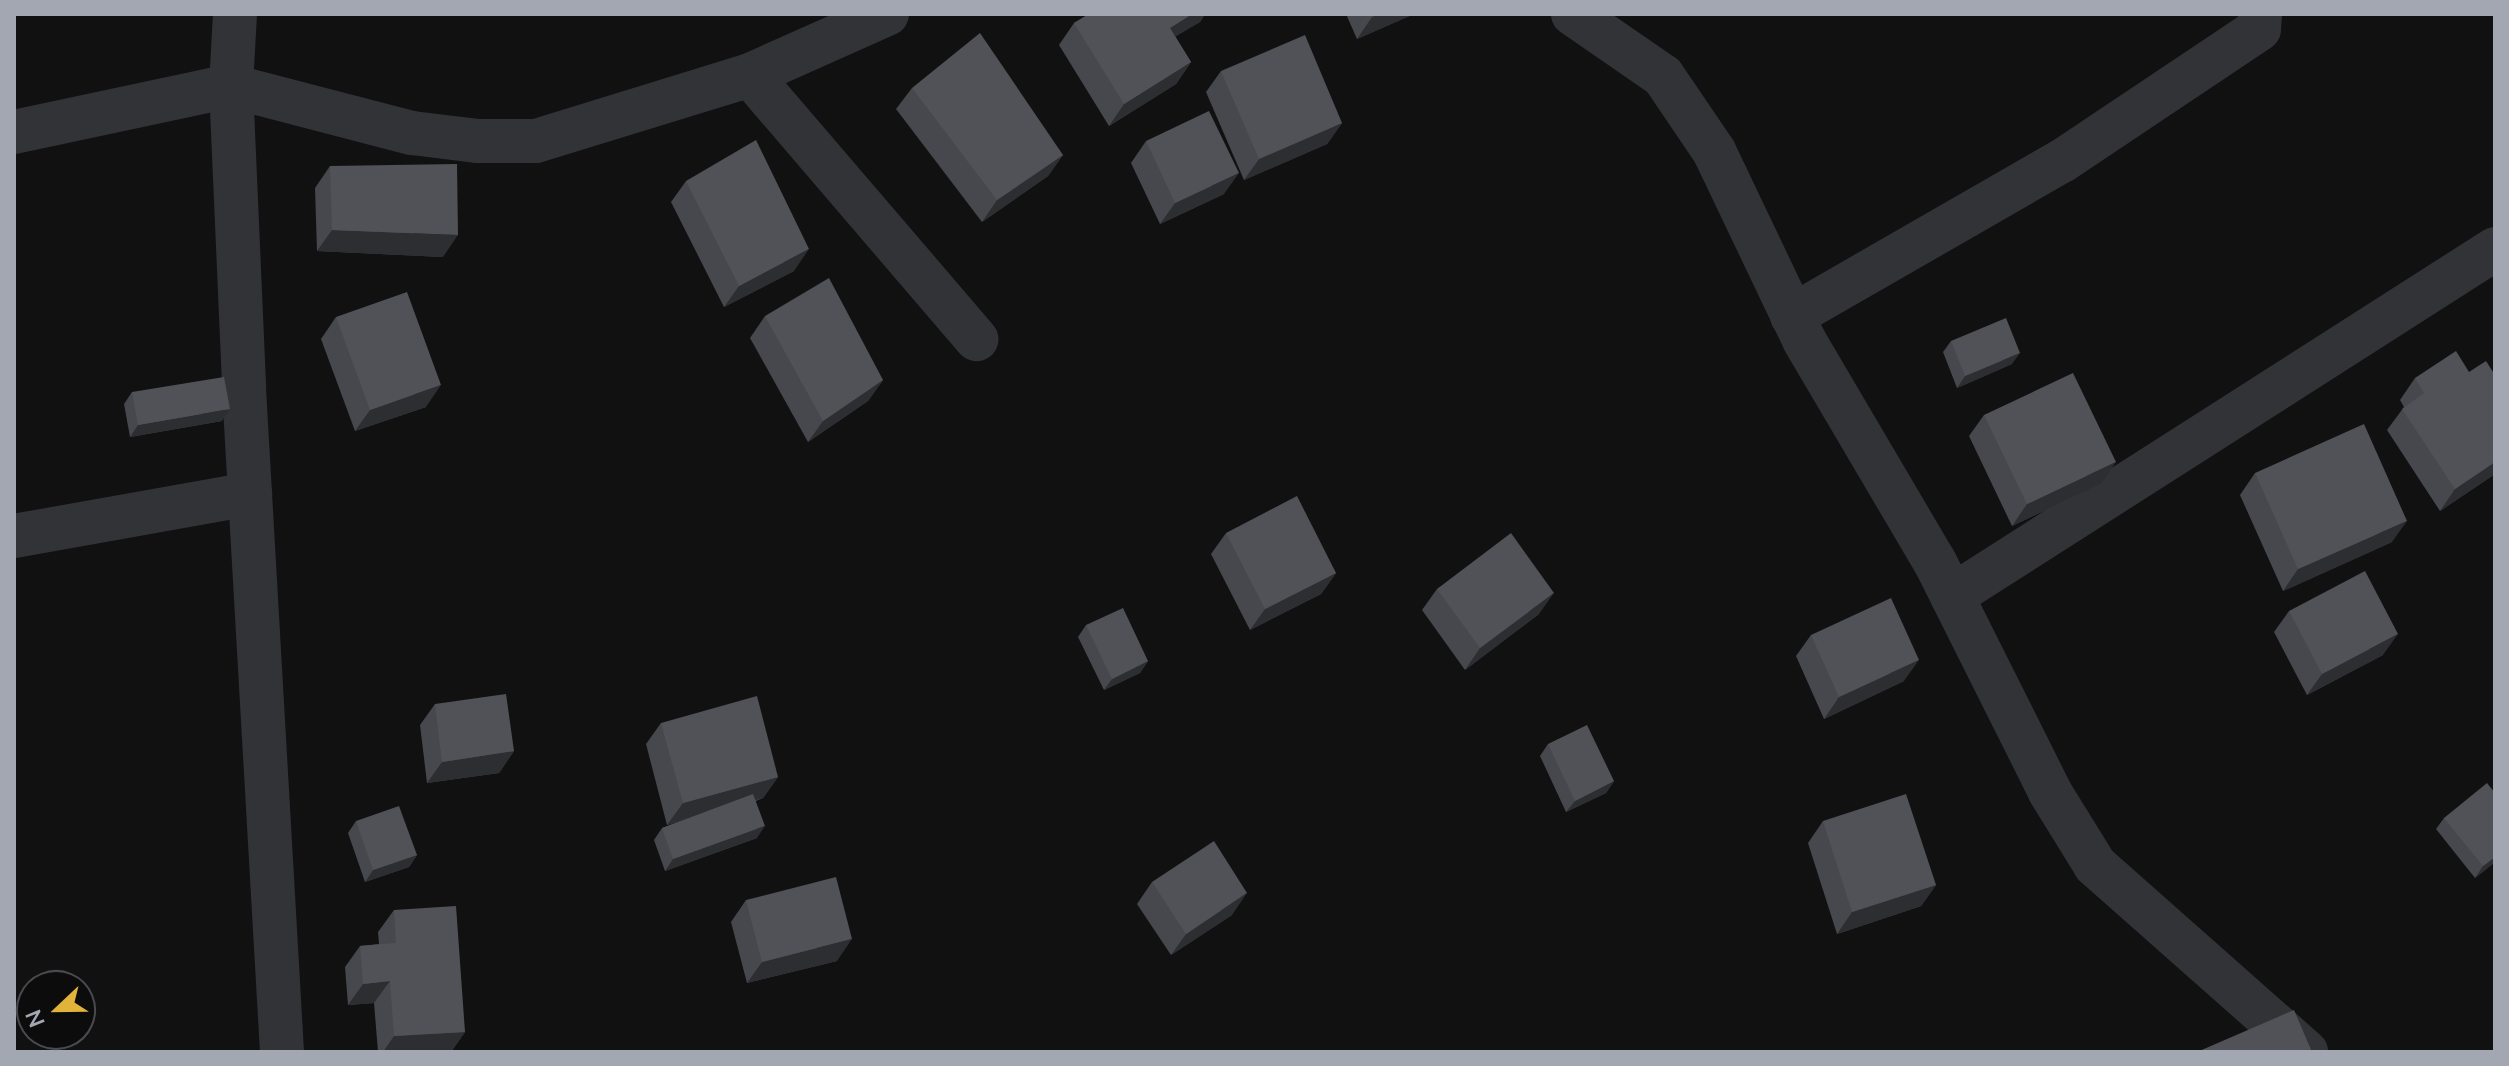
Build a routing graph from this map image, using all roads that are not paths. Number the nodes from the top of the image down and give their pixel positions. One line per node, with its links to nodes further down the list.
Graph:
1 (235, 14): 6 (street)
2 (887, 14): 5 (street)
3 (1573, 14): 9 (street)
4 (2260, 14): 9 (street)
5 (750, 75): 6 (street); 10 (street)
6 (231, 86): 7 (street); 11 (street)
7 (14, 132)
8 (2495, 249): 13 (street)
9 (1792, 316): 13 (street)
10 (976, 339)
11 (250, 494): 12 (street); 14 (street)
12 (14, 536)
13 (1952, 596): 15 (street)
14 (282, 1052)
15 (2306, 1052)

